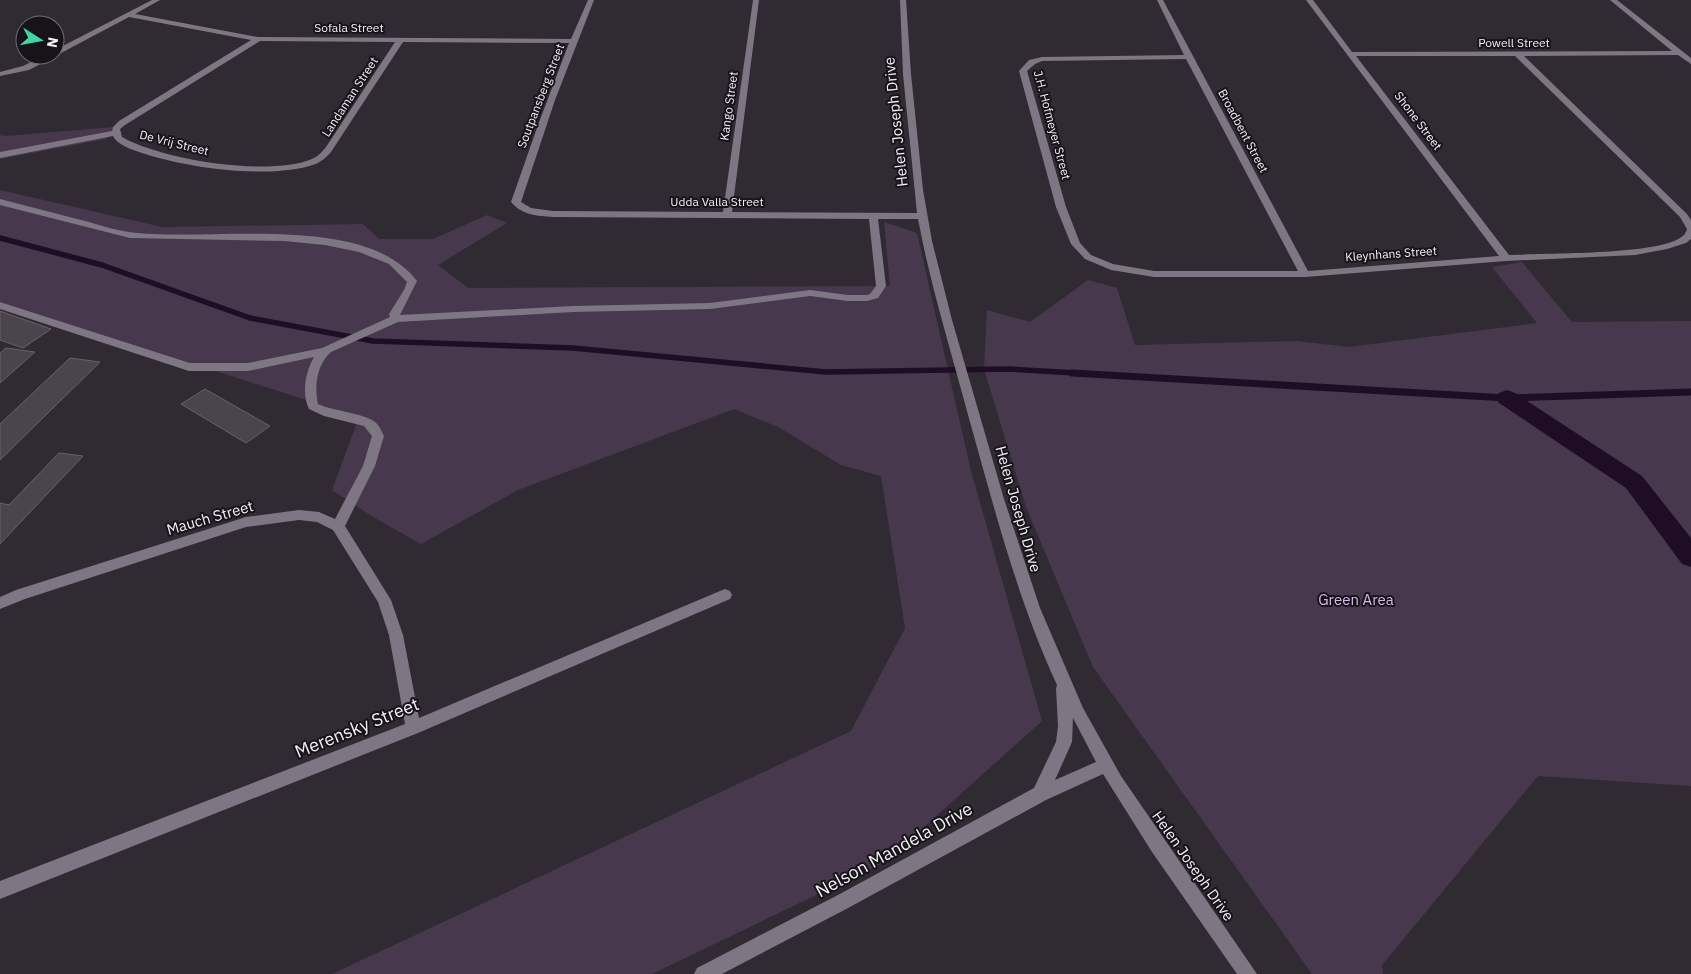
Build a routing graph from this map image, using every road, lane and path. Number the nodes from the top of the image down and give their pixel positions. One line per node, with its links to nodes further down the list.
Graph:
1 (157, 0): 8 (street)
2 (591, 0): 11 (street, Soutpansberg Street)
3 (756, 0): 25 (street, Kango Street)
4 (903, 0): 27 (street, Helen Joseph Drive)
5 (1160, 0): 16 (street, Broadbent Street)
6 (1309, 0): 14 (street, Shone Street)
7 (1613, 0): 13 (street)
8 (127, 15): 9 (street, Sofala Street); 12 (street)
9 (258, 39): 10 (street, Sofala Street); 20 (street, De Vrij Street)
10 (401, 39): 11 (street, Sofala Street); 22 (street, Landaman Street)
11 (574, 41): 24 (street, Soutpansberg Street)
12 (65, 48)
13 (1678, 53): 15 (street, Powell Street); 17 (street)
14 (1350, 54): 15 (street, Powell Street); 30 (street, Shone Street)
15 (1518, 54): 28 (street, Kleynhans Street)
16 (1188, 57): 29 (street, J.H. Hofmeyer Street); 31 (street, Broadbent Street)
17 (1691, 62)
18 (32, 65): 19 (street)
19 (0, 74)
20 (116, 132): 21 (street); 22 (street, De Vrij Street)
21 (0, 155)
22 (313, 162)
23 (0, 202): 33 (street)
24 (516, 202): 25 (street, Udda Valla Street)
25 (727, 215): 26 (street, Udda Valla Street)
26 (874, 216): 27 (street, Udda Valla Street); 33 (street)
27 (922, 216): 38 (street, Helen Joseph Drive)
28 (1691, 230): 30 (street, Kleynhans Street)
29 (1088, 257): 31 (street, Kleynhans Street)
30 (1506, 258): 31 (street, Kleynhans Street)
31 (1305, 274)
32 (0, 305): 34 (street)
33 (396, 319): 34 (street)
34 (324, 351): 35 (street)
35 (338, 526): 37 (street, Mauch Street); 39 (street)
36 (725, 595): 39 (street, Merensky Street)
37 (0, 603)
38 (1061, 678): 40 (street, Helen Joseph Drive); 41 (street)
39 (413, 728): 42 (street, Merensky Street)
40 (1106, 765): 41 (street, Nelson Mandela Drive); 44 (street, Helen Joseph Drive)
41 (1040, 794): 43 (street, Nelson Mandela Drive)
42 (0, 890)
43 (702, 974)
44 (1248, 974)

